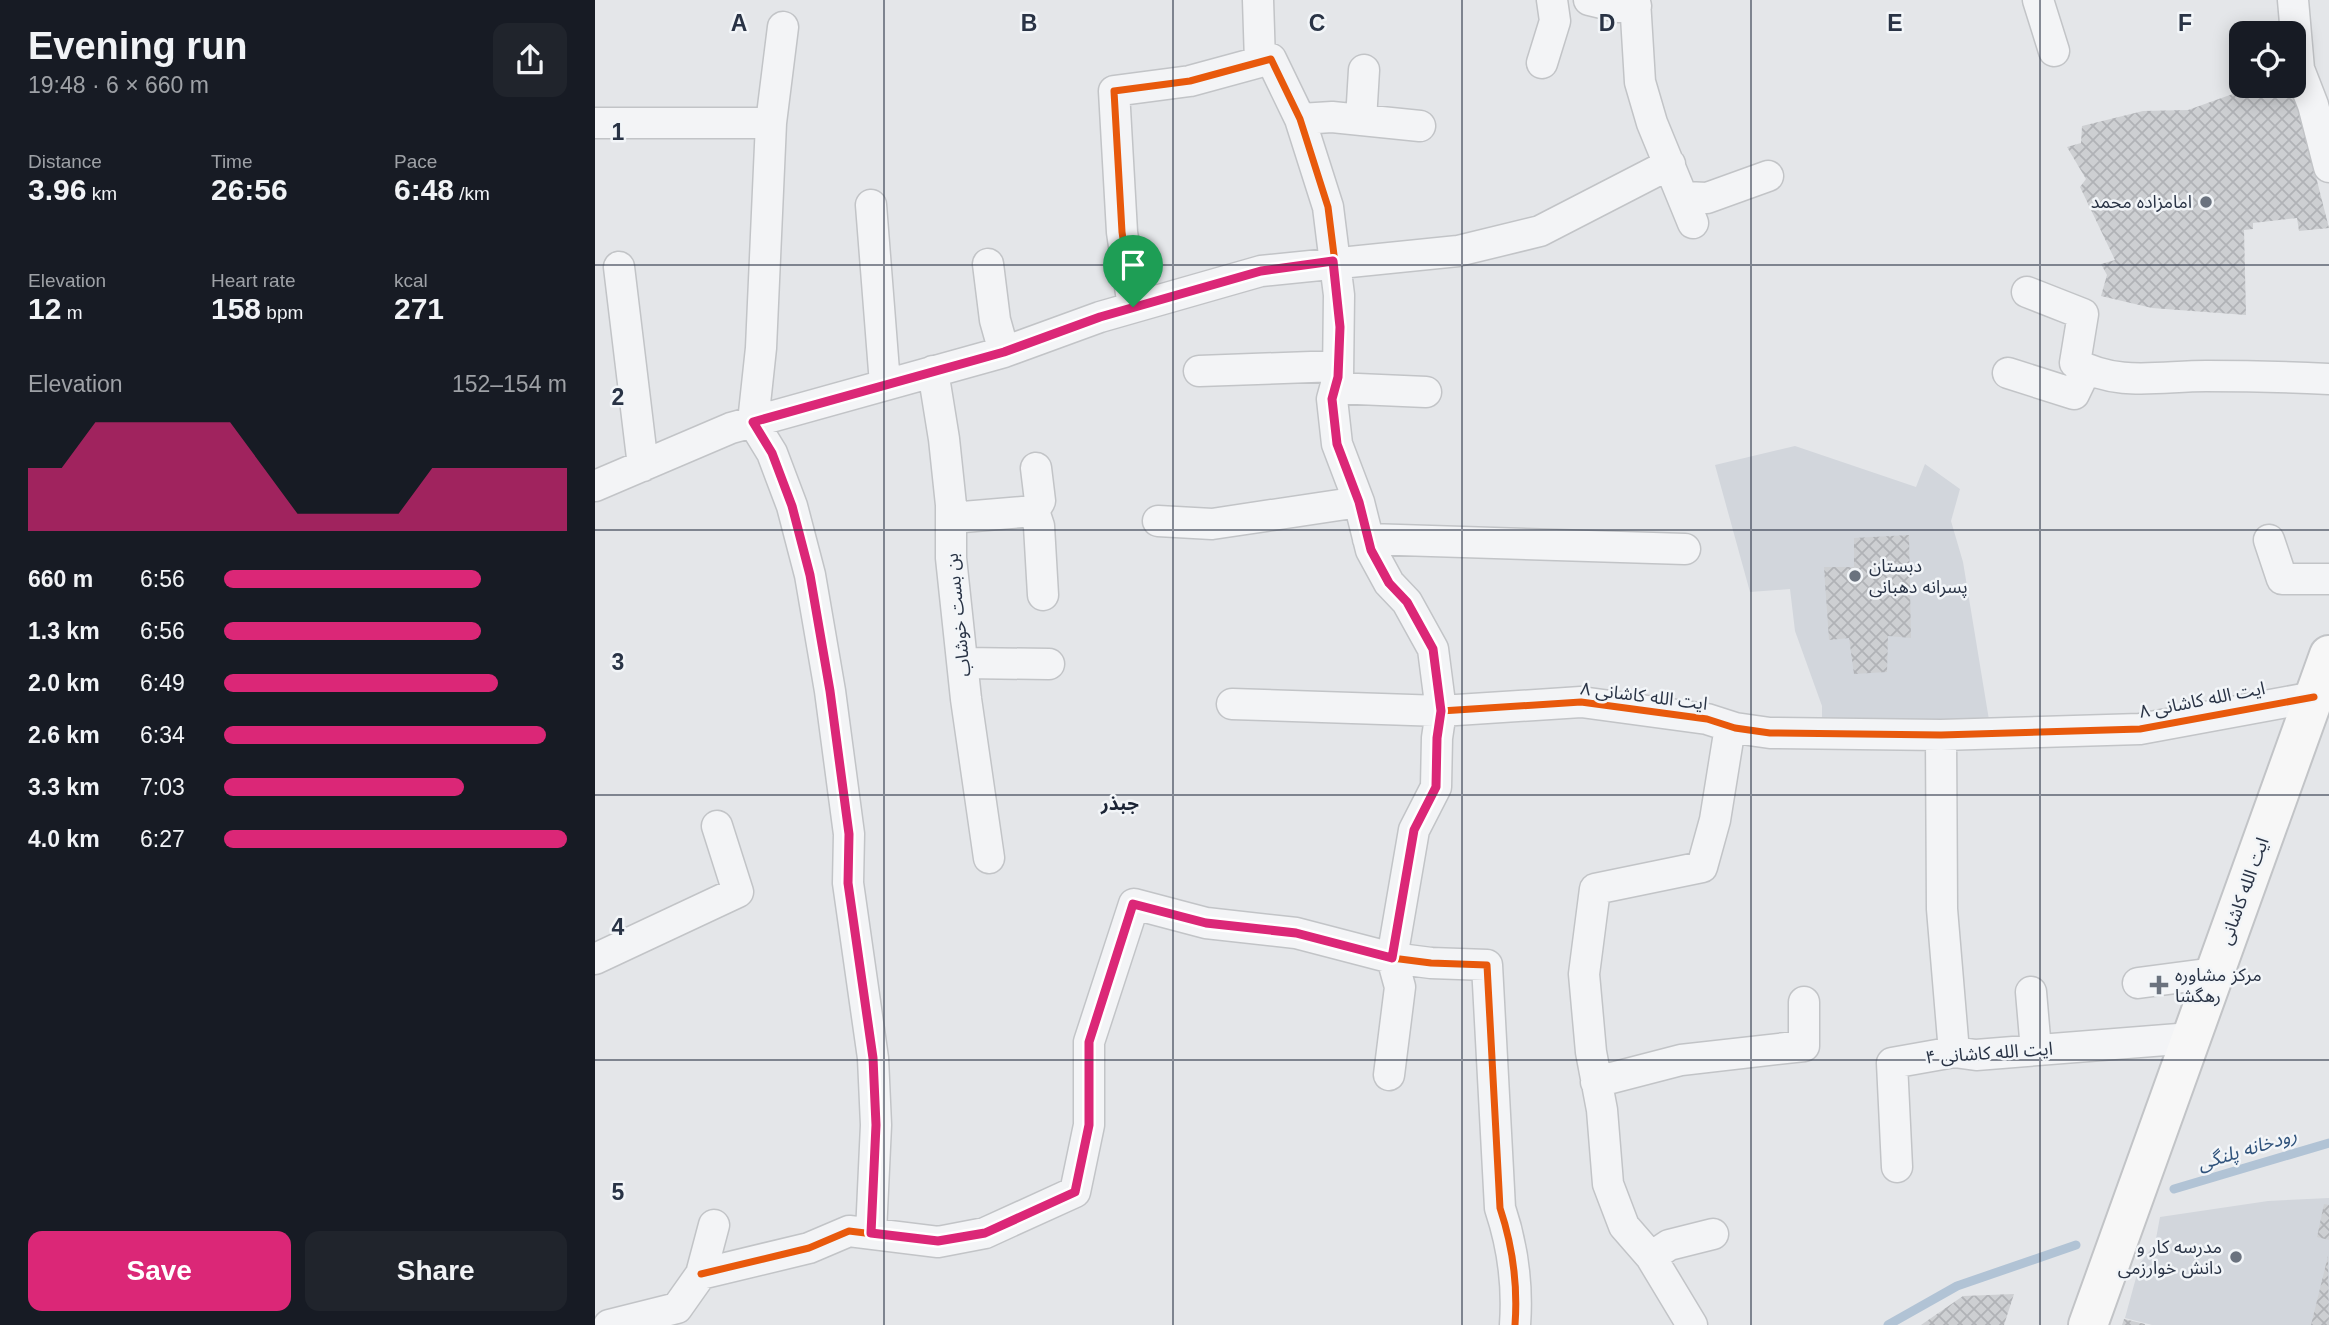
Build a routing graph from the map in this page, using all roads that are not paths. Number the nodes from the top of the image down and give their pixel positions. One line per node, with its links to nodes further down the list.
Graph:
1 (1258, 0): 9 (street)
2 (1552, 0): 10 (street)
3 (1589, 0): 6 (street)
4 (2038, 0): 8 (street)
5 (2293, 0): 12 (street)
6 (1636, 3): 18 (street)
7 (783, 27): 15 (street)
8 (2054, 51)
9 (1260, 62): 13 (street); 26 (street)
10 (1542, 63)
11 (1364, 70): 14 (street)
12 (2321, 103): 19 (street)
13 (1300, 119): 14 (street); 22 (street)
14 (1361, 120): 17 (street)
15 (771, 122): 16 (street); 36 (street)
16 (595, 123)
17 (1420, 126)
18 (1670, 164): 20 (street); 22 (street)
19 (2329, 167)
20 (1768, 176)
21 (871, 205): 34 (street)
22 (1333, 261): 26 (street); 32 (street)
23 (988, 264): 27 (street)
24 (619, 267): 37 (street)
25 (2027, 292): 28 (street)
26 (1133, 307): 27 (street)
27 (1004, 352): 29 (street)
28 (2086, 369): 31 (street); 33 (street)
29 (933, 371): 34 (street); 42 (street, بن بست خوشاب)
30 (1199, 371): 32 (street)
31 (2008, 373)
32 (1337, 377): 35 (street); 40 (street)
33 (2329, 379)
34 (885, 384): 36 (street)
35 (1426, 392)
36 (753, 422): 37 (street); 72 (street)
37 (643, 466): 39 (street)
38 (1036, 468): 41 (street)
39 (595, 486)
40 (1359, 502): 43 (street); 44 (street)
41 (1034, 511): 42 (street); 48 (street)
42 (951, 518): 50 (street, بن بست خوشاب)
43 (1158, 521)
44 (1368, 539): 46 (street); 54 (street)
45 (2269, 540): 47 (street)
46 (1685, 548)
47 (2329, 579)
48 (1043, 595)
49 (2329, 655): 52 (main road, ایت الله کاشانی)
50 (964, 663): 51 (street); 58 (street, بن بست خوشاب)
51 (1049, 664)
52 (2314, 697): 56 (street, ایت الله کاشانی ۸); 61 (main road, ایت الله کاشانی)
53 (1232, 704): 54 (street, ایت الله کاشانی ۸)
54 (1441, 711): 55 (street, ایت الله کاشانی ۸); 59 (street)
55 (1730, 727): 56 (street, ایت الله کاشانی ۸); 69 (street)
56 (1941, 735): 67 (street)
57 (717, 826): 60 (street)
58 (989, 858)
59 (1392, 958): 68 (street); 72 (street); 77 (street)
60 (595, 959)
61 (2214, 973): 62 (street); 65 (main road, ایت الله کاشانی)
62 (2138, 983)
63 (2031, 992): 66 (street)
64 (1804, 1002): 69 (street)
65 (2191, 1038): 66 (street, ایت الله کاشانی ۴); 79 (main road, ایت الله کاشانی)
66 (2036, 1050): 67 (street, ایت الله کاشانی ۴)
67 (1954, 1052): 70 (street, ایت الله کاشانی ۴)
68 (1389, 1075)
69 (1596, 1082): 74 (street)
70 (1897, 1167)
71 (715, 1225): 75 (street)
72 (871, 1233): 75 (street)
73 (1713, 1234): 74 (street)
74 (1651, 1256): 78 (street)
75 (701, 1274): 76 (street)
76 (609, 1325)
77 (1515, 1325)
78 (1692, 1325)
79 (2088, 1325)

